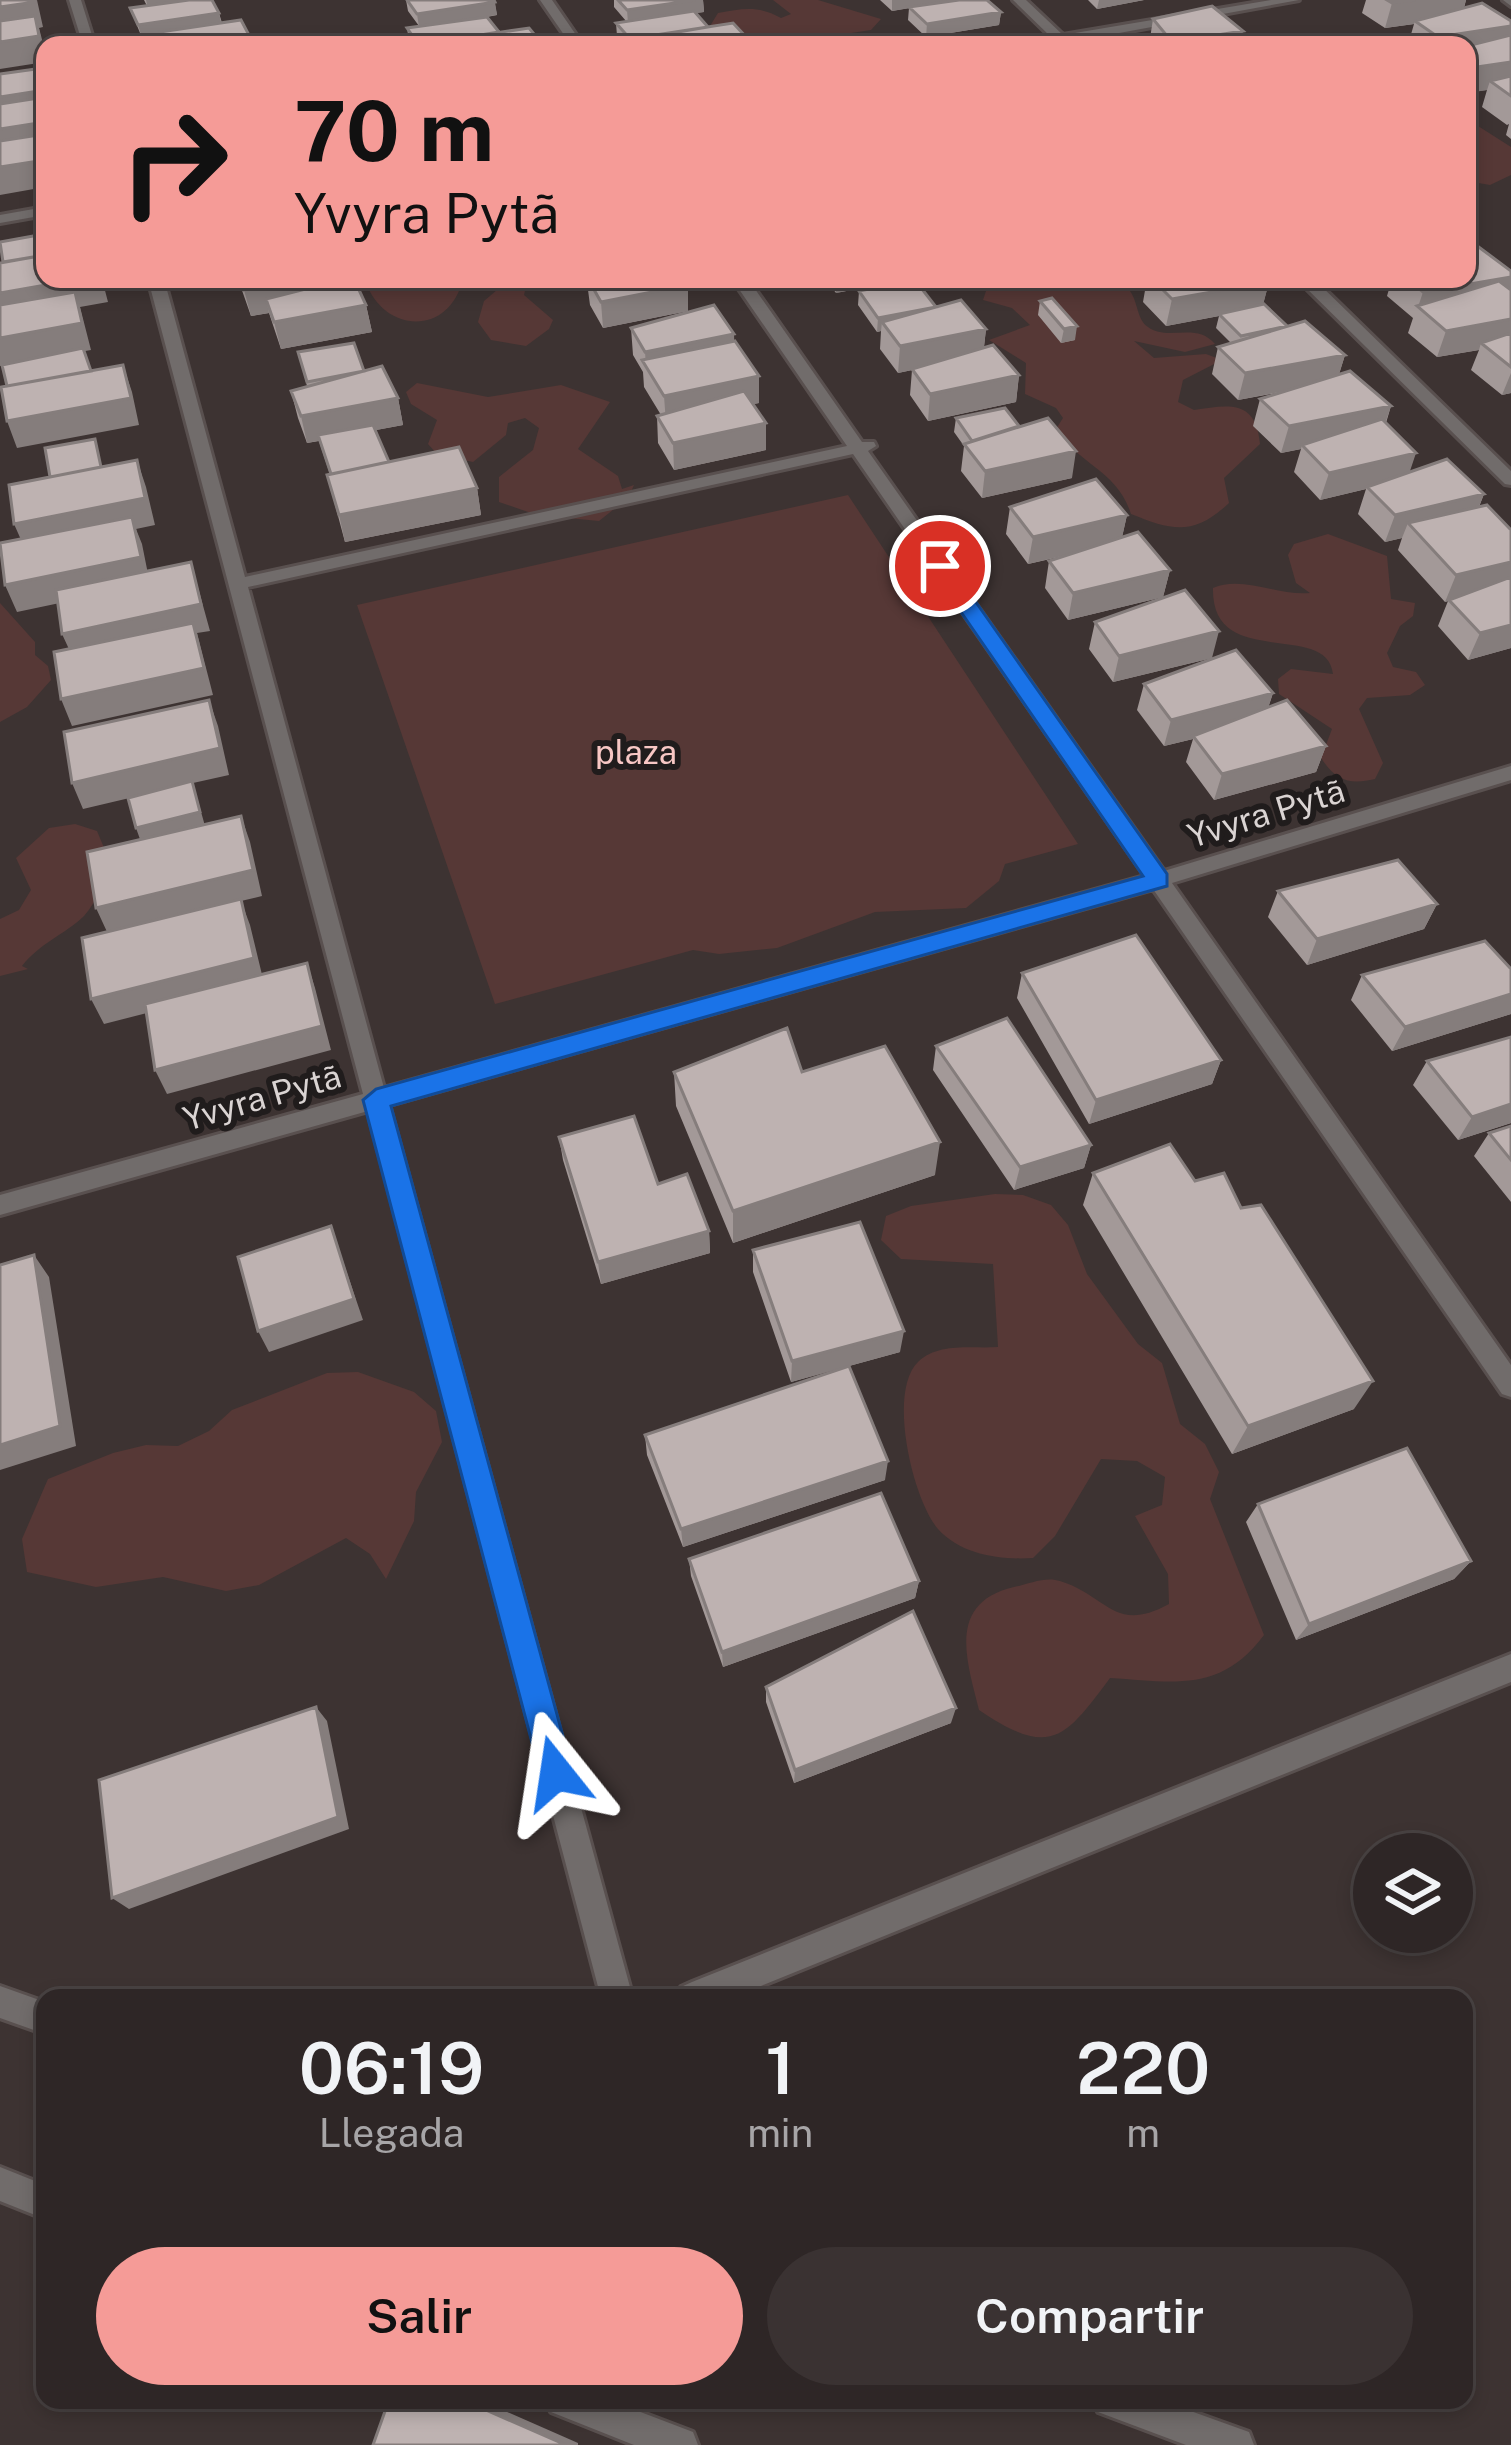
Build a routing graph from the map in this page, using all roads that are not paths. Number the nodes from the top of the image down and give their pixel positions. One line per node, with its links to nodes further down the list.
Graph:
1 (75, 0): 5 (street)
2 (546, 0): 6 (street)
3 (1018, 0): 7 (street)
4 (1293, 0): 8 (street)
5 (86, 36)
6 (571, 36)
7 (1057, 36)
8 (1096, 36)
9 (36, 212): 10 (street)
10 (0, 218)
11 (158, 288): 16 (street)
12 (747, 288): 14 (street)
13 (1314, 288): 15 (street)
14 (864, 447): 16 (street); 18 (street)
15 (1511, 480)
16 (238, 584): 19 (street)
17 (1511, 773): 18 (street, Yvyra Pytã)
18 (1159, 880): 19 (street, Yvyra Pytã); 21 (street)
19 (376, 1100): 20 (street, Yvyra Pytã); 23 (street)
20 (0, 1205)
21 (1511, 1387)
22 (1511, 1668): 24 (street)
23 (614, 1989)
24 (714, 1989)
25 (0, 2002): 26 (street)
26 (36, 2015)
27 (0, 2184): 28 (street)
28 (36, 2198)
29 (604, 2409): 31 (street)
30 (1135, 2409): 32 (street)
31 (680, 2445)
32 (1236, 2445)

